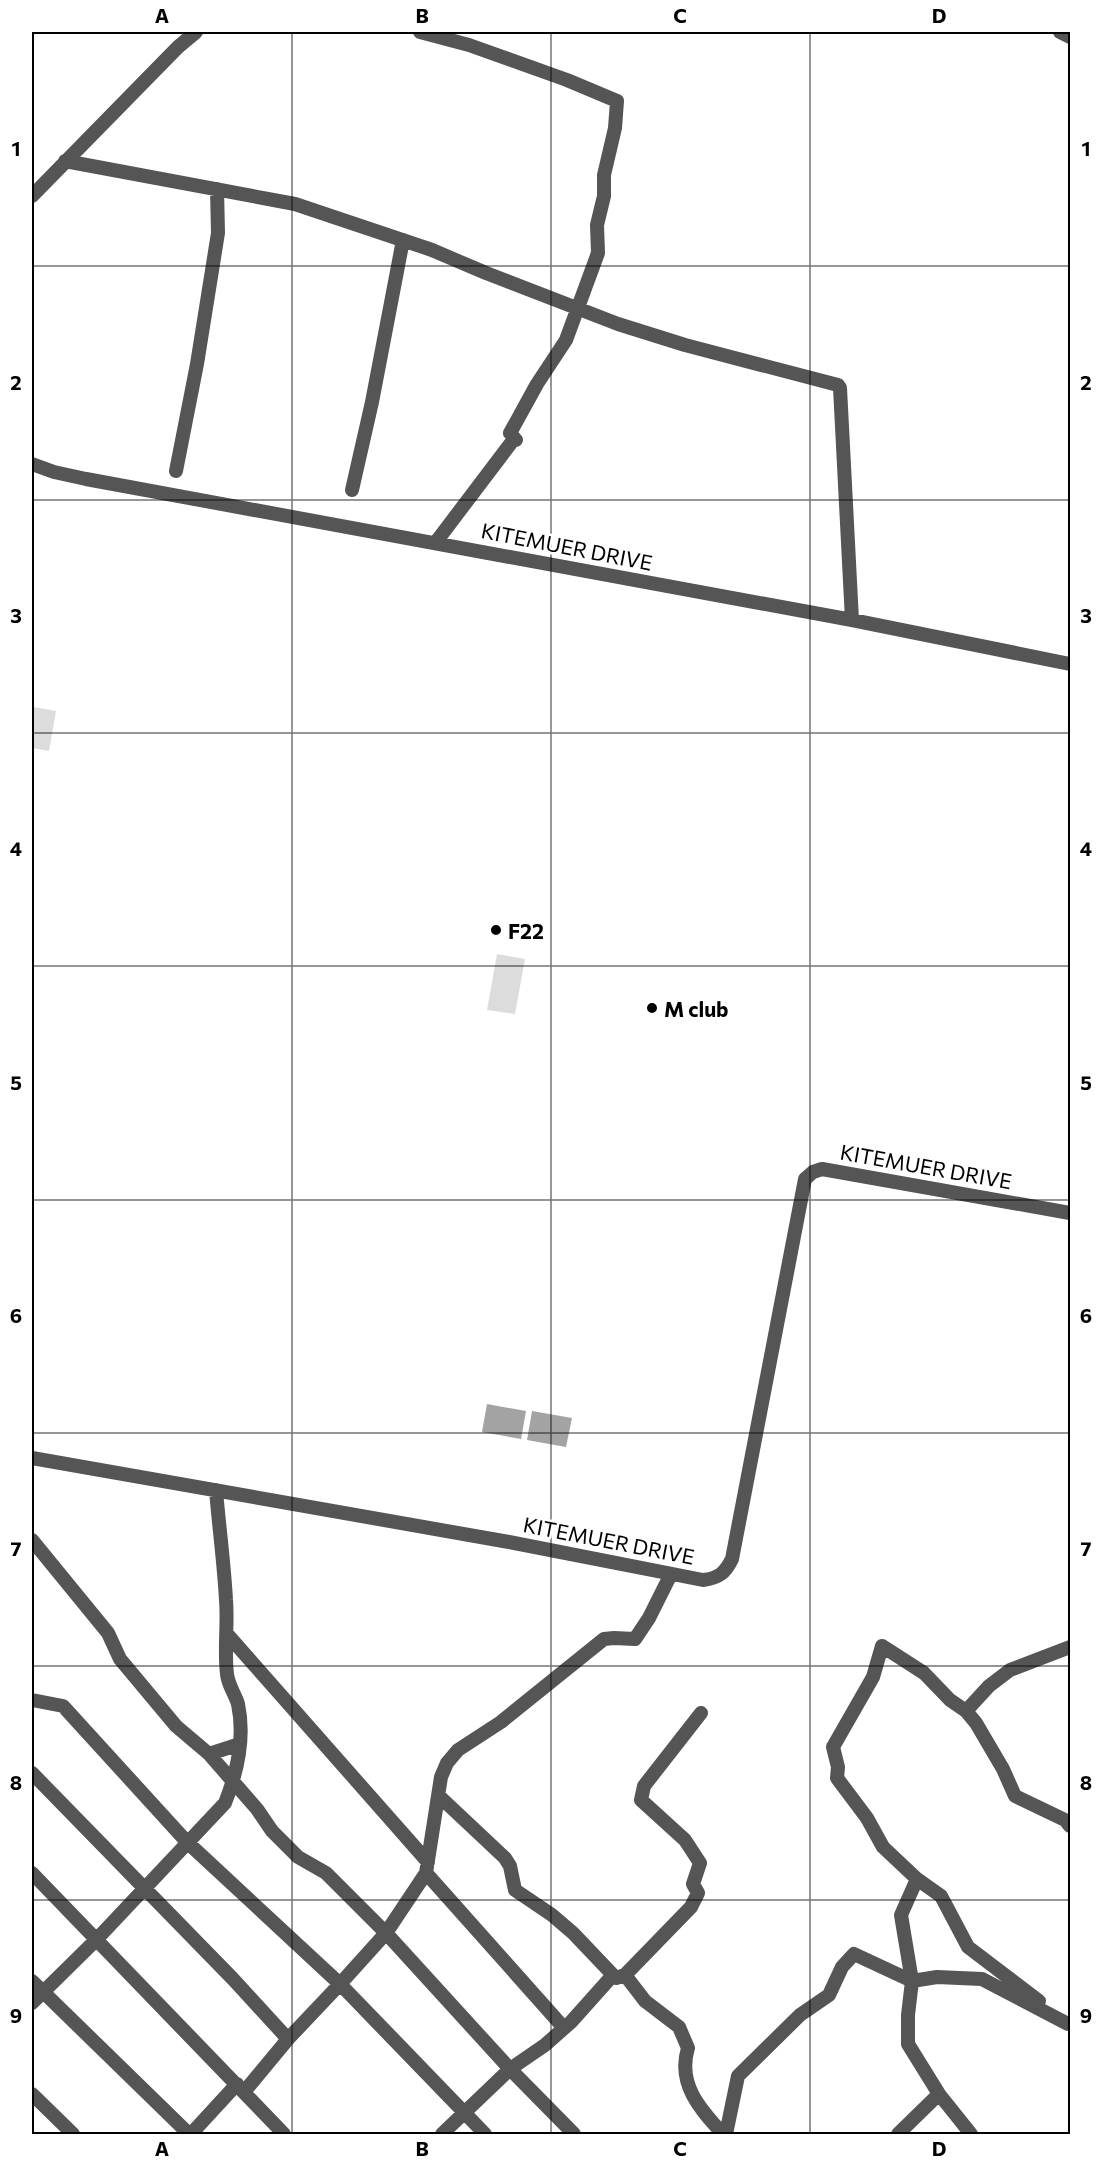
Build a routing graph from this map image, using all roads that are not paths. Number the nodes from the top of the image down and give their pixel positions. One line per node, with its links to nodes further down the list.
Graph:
1 (196, 32): 5 (street)
2 (420, 32): 9 (street)
3 (1060, 32): 4 (street)
4 (1071, 36)
5 (65, 161): 6 (street); 7 (street)
6 (218, 189): 8 (street); 11 (street)
7 (32, 196)
8 (403, 240): 9 (street); 12 (street)
9 (578, 308): 13 (street); 14 (street)
10 (32, 466): 13 (street, KITEMUER DRIVE)
11 (176, 471)
12 (352, 490)
13 (436, 542): 14 (street, KITEMUER DRIVE)
14 (852, 620): 15 (street, KITEMUER DRIVE)
15 (1071, 664)
16 (1071, 1213): 20 (street, KITEMUER DRIVE)
17 (32, 1458): 18 (street, KITEMUER DRIVE)
18 (216, 1490): 20 (street, KITEMUER DRIVE); 21 (street)
19 (32, 1540): 27 (street)
20 (672, 1574): 30 (street)
21 (227, 1634): 26 (street); 33 (street)
22 (1071, 1647): 24 (street)
23 (32, 1700): 32 (street)
24 (966, 1711): 31 (street); 35 (street)
25 (701, 1713): 39 (street)
26 (240, 1744): 27 (street); 29 (street)
27 (209, 1754): 29 (street)
28 (32, 1773): 36 (street)
29 (234, 1782): 32 (street); 37 (street)
30 (438, 1796): 33 (street); 39 (street)
31 (1071, 1826)
32 (187, 1842): 36 (street); 42 (street)
33 (427, 1867): 37 (street); 46 (street)
34 (32, 1873): 38 (street)
35 (917, 1879): 41 (street); 45 (street)
36 (144, 1889): 38 (street); 47 (street)
37 (386, 1933): 42 (street); 48 (street)
38 (96, 1940): 43 (street); 49 (street)
39 (619, 1975): 46 (street); 59 (street)
40 (32, 1981): 43 (street)
41 (912, 1981): 45 (street); 51 (street); 59 (street)
42 (340, 1984): 47 (street); 52 (street)
43 (42, 1992): 44 (street); 54 (street)
44 (32, 2003)
45 (1070, 2024)
46 (564, 2028): 48 (street)
47 (288, 2039): 49 (street)
48 (510, 2069): 52 (street); 58 (street)
49 (240, 2088): 54 (street); 55 (street)
50 (32, 2094): 53 (street)
51 (939, 2094): 60 (street); 61 (street)
52 (464, 2111): 56 (street); 57 (street)
53 (73, 2134)
54 (190, 2134)
55 (284, 2134)
56 (441, 2134)
57 (485, 2134)
58 (574, 2134)
59 (724, 2134)
60 (898, 2134)
61 (971, 2134)

